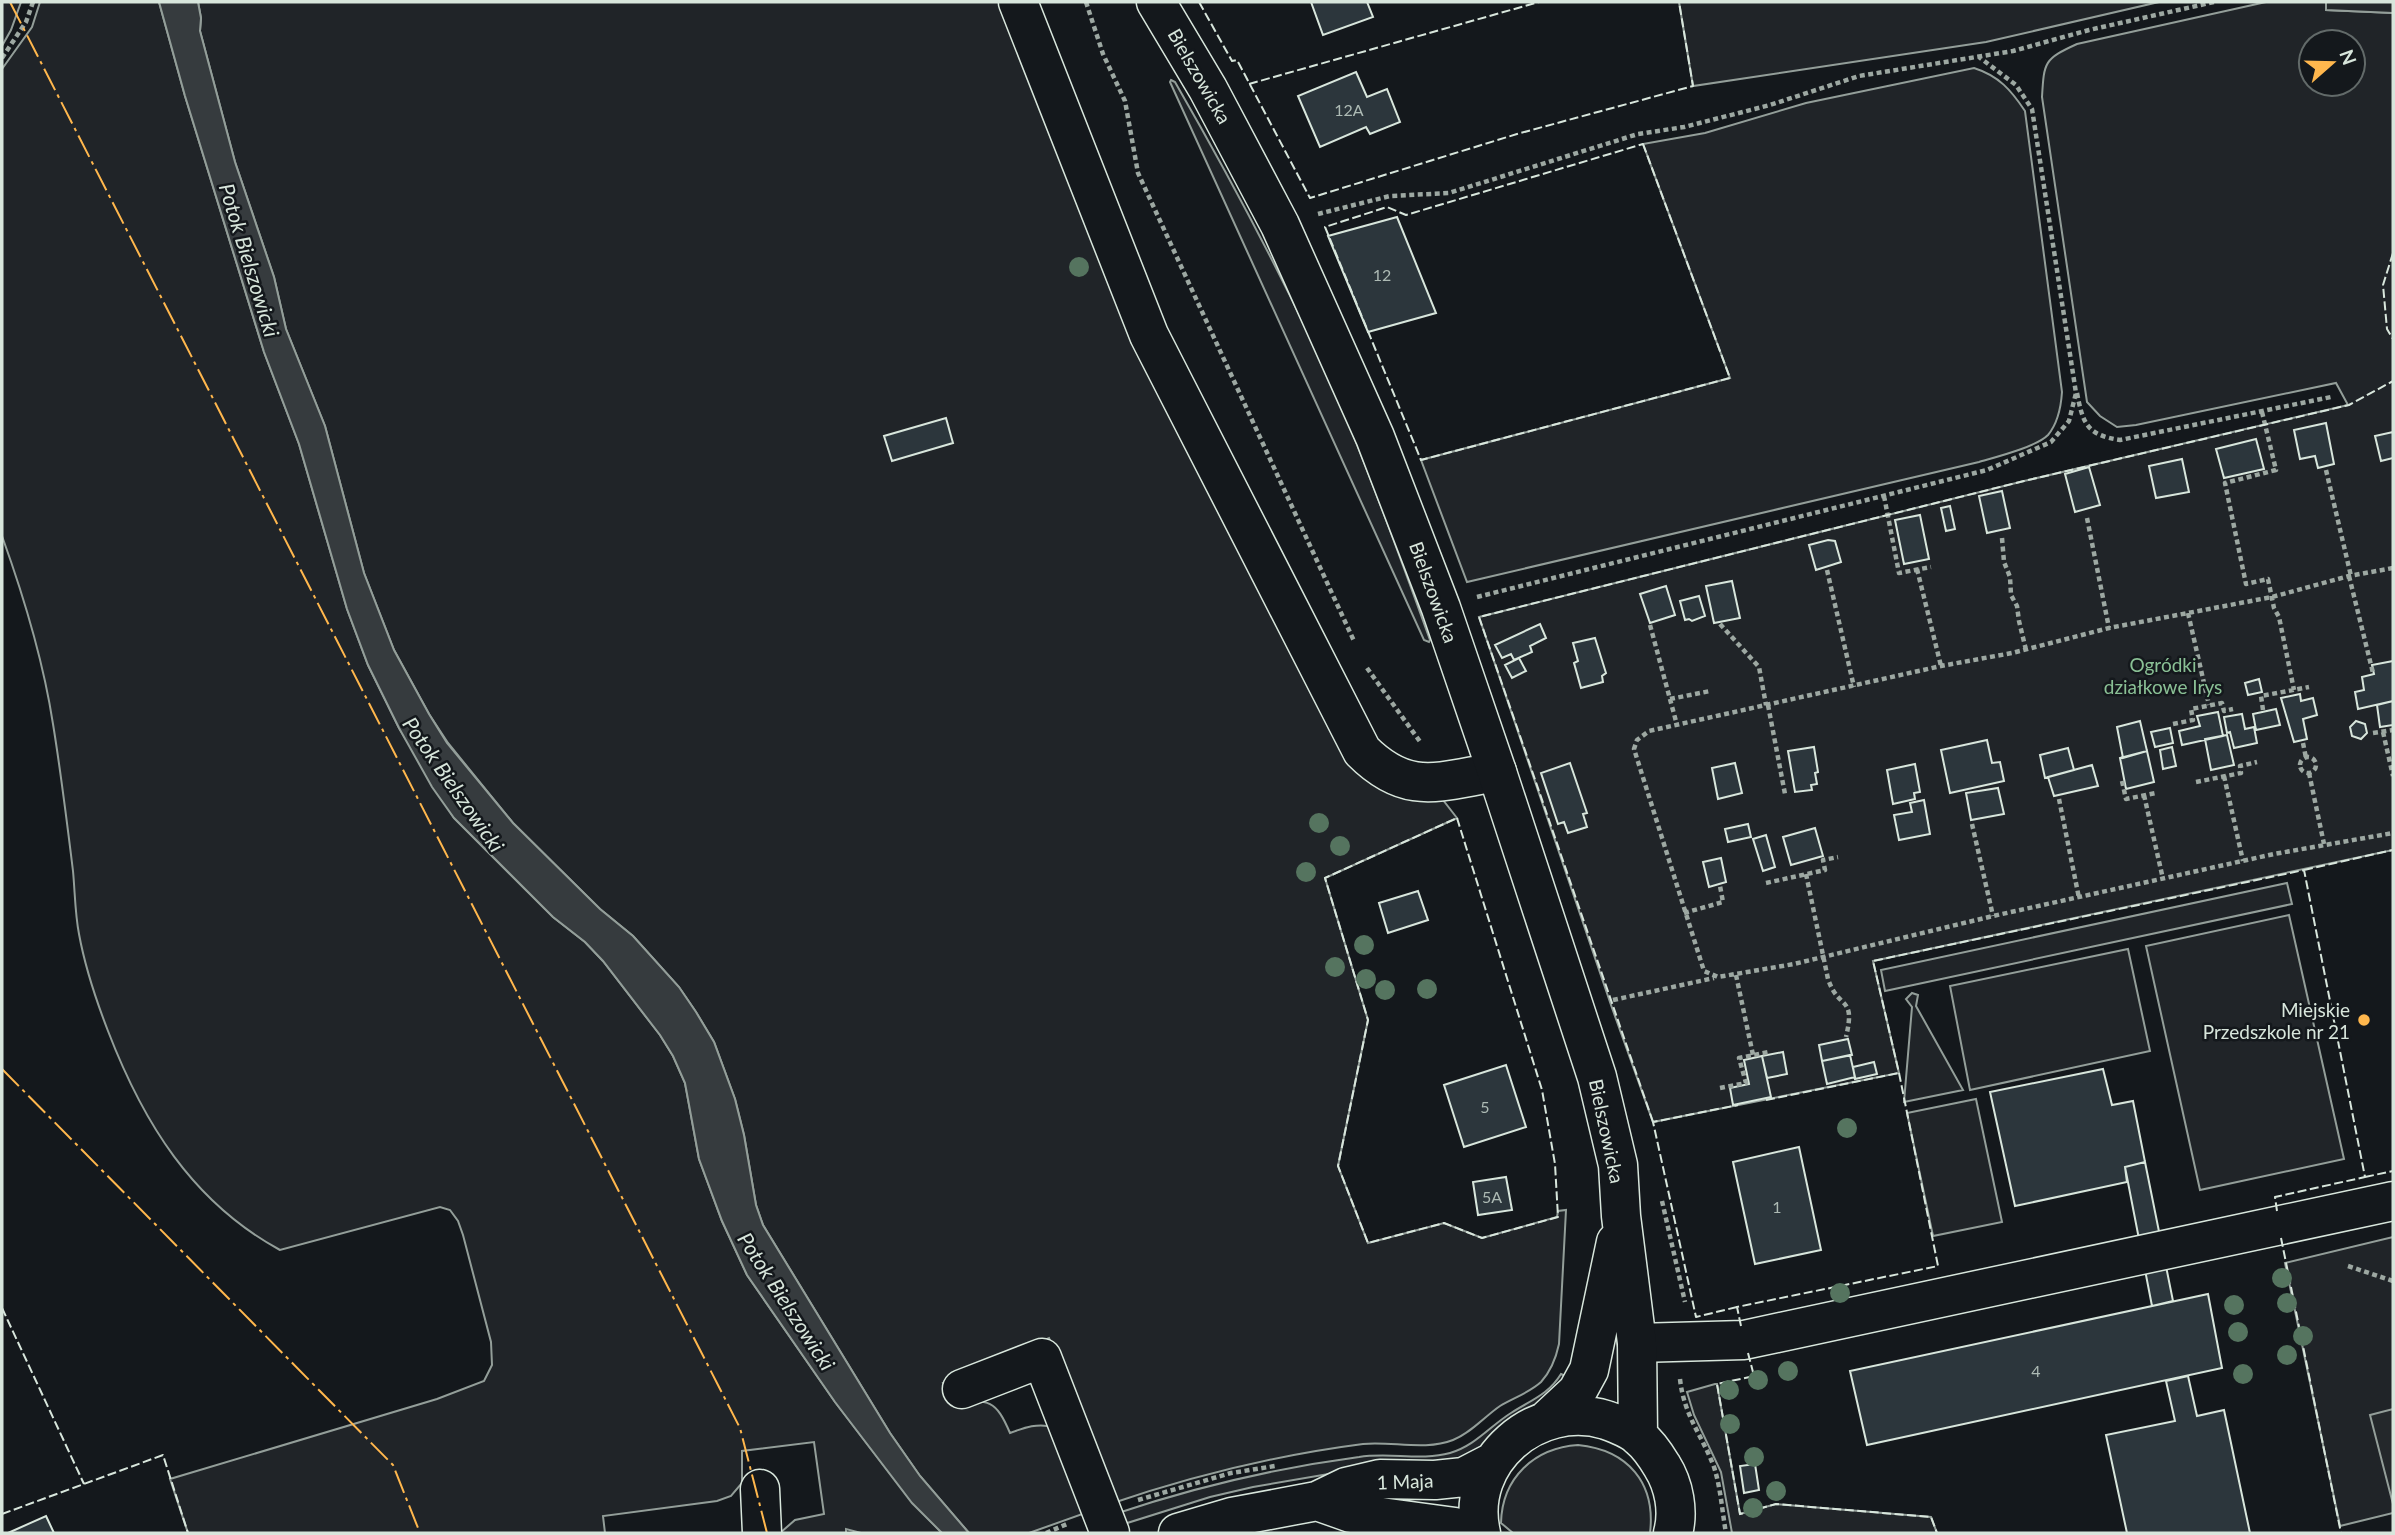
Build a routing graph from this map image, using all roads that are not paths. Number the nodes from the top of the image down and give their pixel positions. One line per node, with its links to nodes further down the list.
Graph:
1 (1018, 2): 3 (main road)
2 (1156, 2): 3 (main road, Bielszowicka)
3 (1497, 772): 5 (main road, Bielszowicka)
4 (2393, 1200): 6 (main road)
5 (1621, 1216): 6 (main road, Bielszowicka); 8 (main road, Bielszowicka)
6 (1637, 1343): 9 (main road, Bielszowicka)
7 (962, 1389): 15 (main road)
8 (1548, 1419): 9 (main road); 10 (main road)
9 (1638, 1435): 13 (main road)
10 (1493, 1462): 12 (main road, 1 Maja); 18 (main road)
11 (760, 1489): 14 (main road)
12 (1317, 1501): 16 (main road, 1 Maja); 17 (main road, 1 Maja)
13 (1675, 1531)
14 (762, 1533)
15 (1110, 1533)
16 (1178, 1533)
17 (1464, 1533)
18 (1481, 1533)

